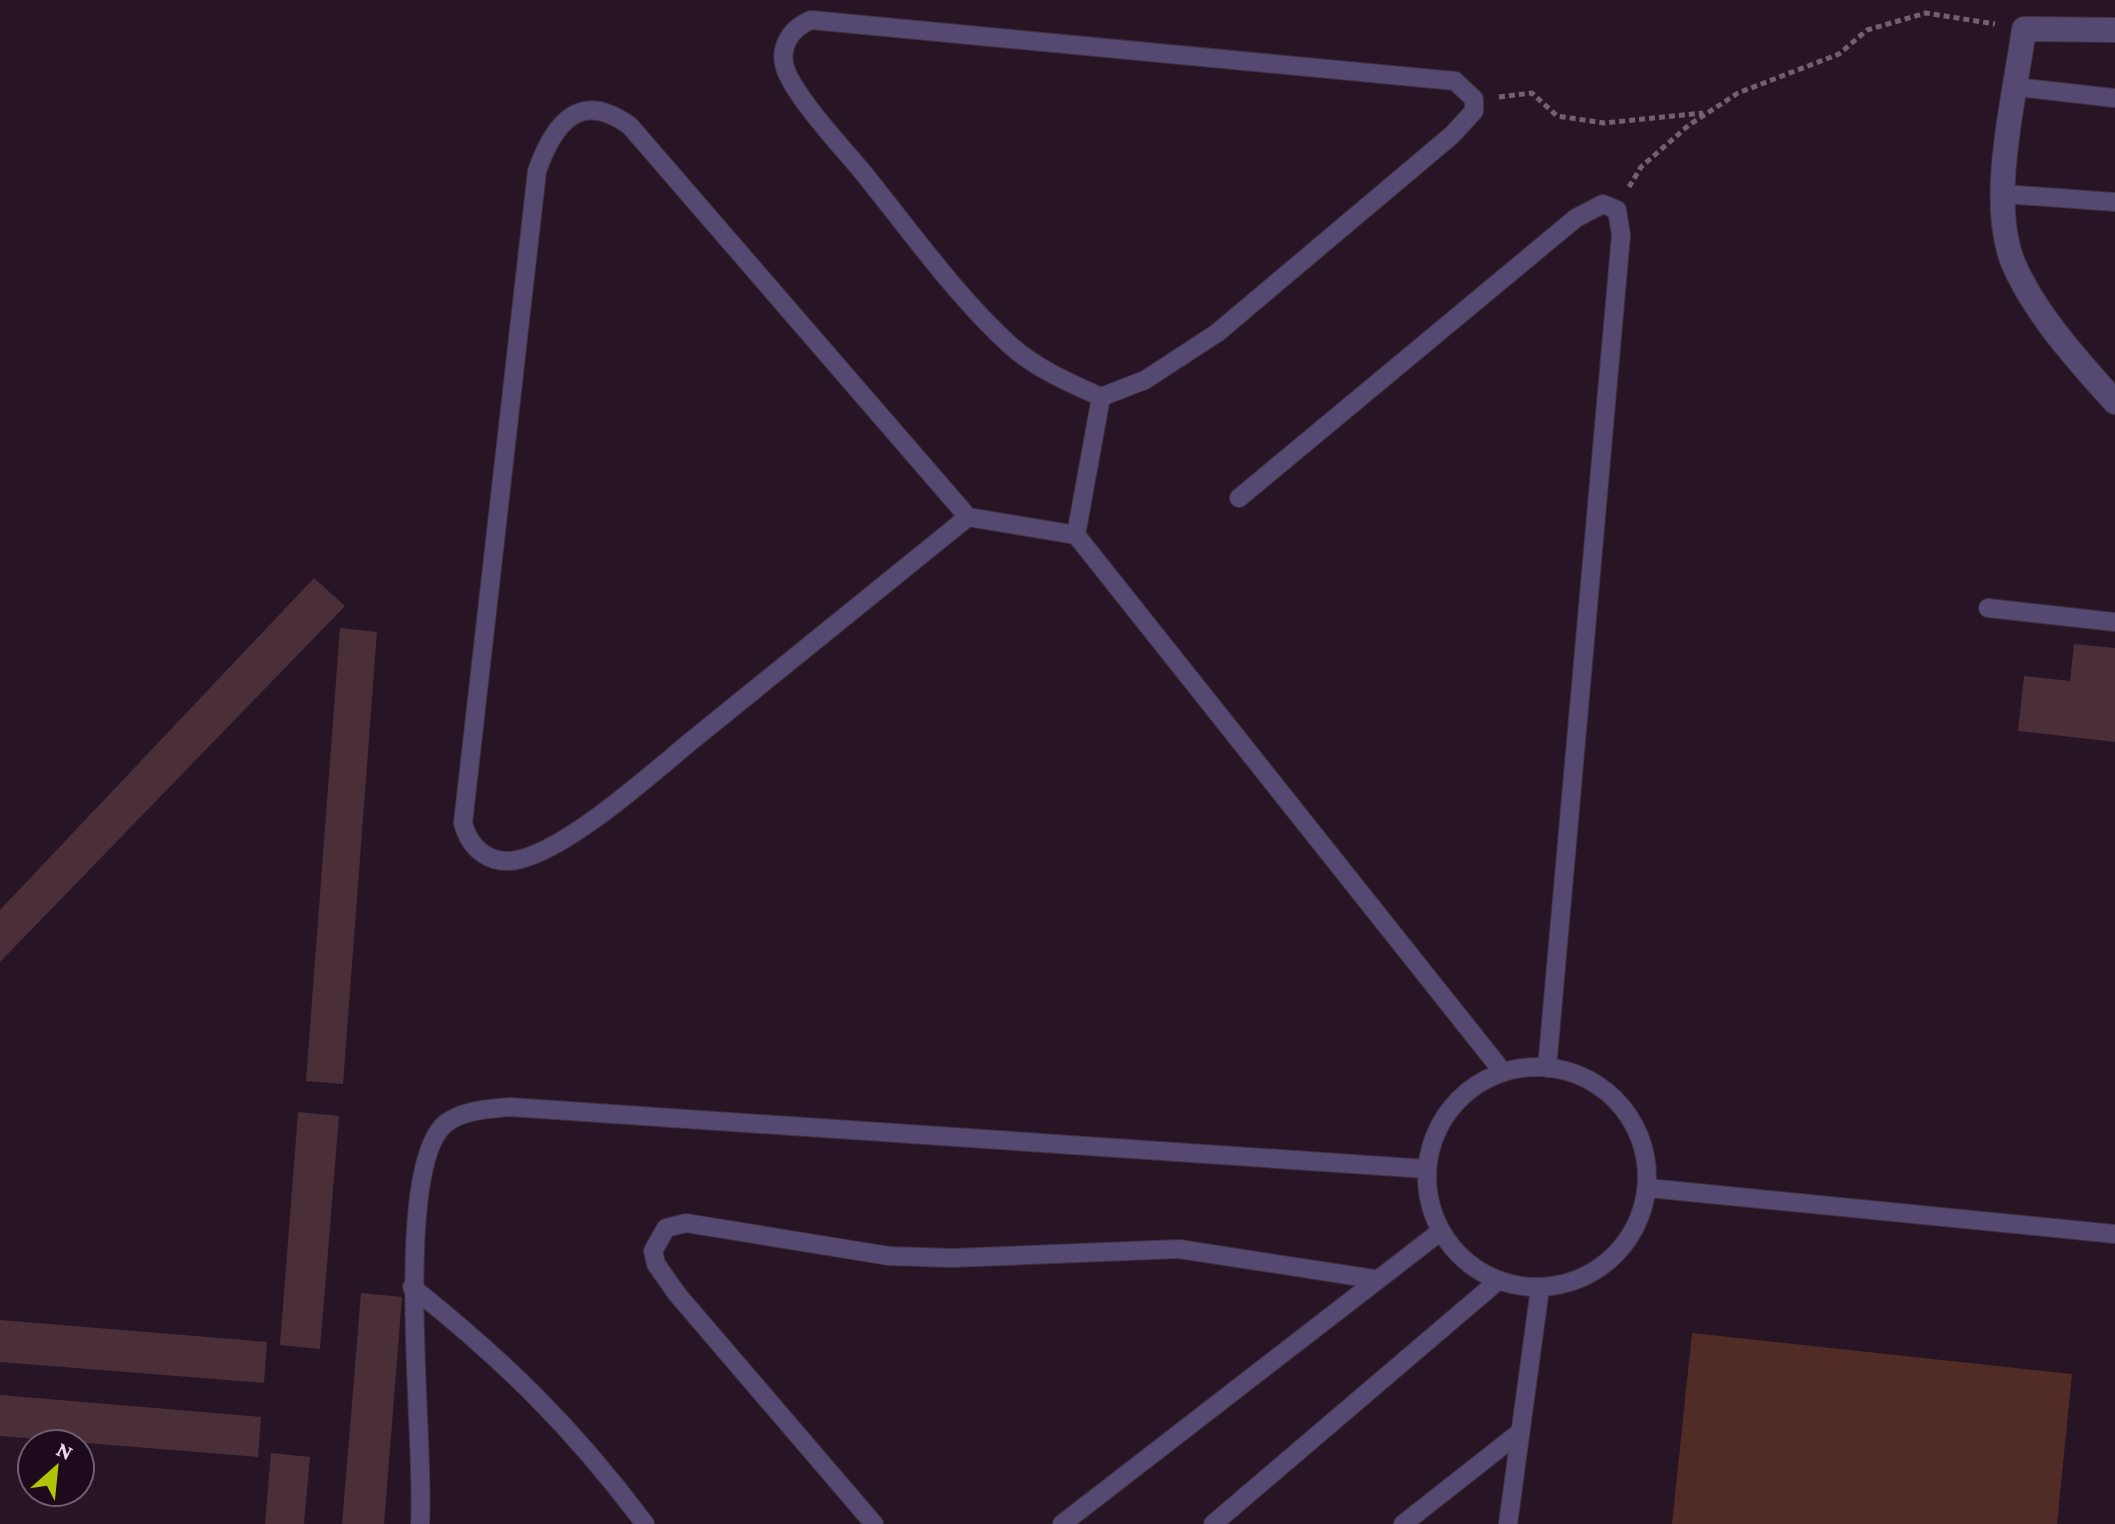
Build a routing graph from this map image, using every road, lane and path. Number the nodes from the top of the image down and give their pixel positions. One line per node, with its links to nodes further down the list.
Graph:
1 (2024, 29): 2 (street); 3 (street); 6 (path)
2 (2115, 30)
3 (2016, 87): 4 (lane); 7 (street)
4 (2115, 98)
5 (1474, 99): 6 (path); 10 (lane); 10 (lane)
6 (1708, 113): 9 (path)
7 (2004, 194): 8 (lane); 11 (street)
8 (2115, 202)
9 (1617, 210): 12 (lane); 17 (lane)
10 (1101, 397): 14 (lane)
11 (2115, 402)
12 (1239, 498)
13 (968, 517): 13 (lane); 14 (lane)
14 (1076, 535): 18 (lane)
15 (1988, 608): 16 (lane)
16 (2115, 622)
17 (1547, 1068): 18 (lane); 20 (lane)
18 (1503, 1072): 19 (lane)
19 (1427, 1169): 21 (lane); 25 (lane)
20 (1648, 1188): 22 (lane); 26 (lane)
21 (1441, 1231): 23 (lane); 24 (lane)
22 (2115, 1234)
23 (1374, 1279): 30 (lane); 31 (lane)
24 (1499, 1280): 26 (lane); 32 (lane)
25 (412, 1287): 28 (lane); 29 (lane)
26 (1540, 1288): 27 (lane)
27 (1520, 1432): 33 (lane); 34 (lane)
28 (420, 1524)
29 (645, 1524)
30 (874, 1524)
31 (1062, 1524)
32 (1213, 1524)
33 (1403, 1524)
34 (1508, 1524)

